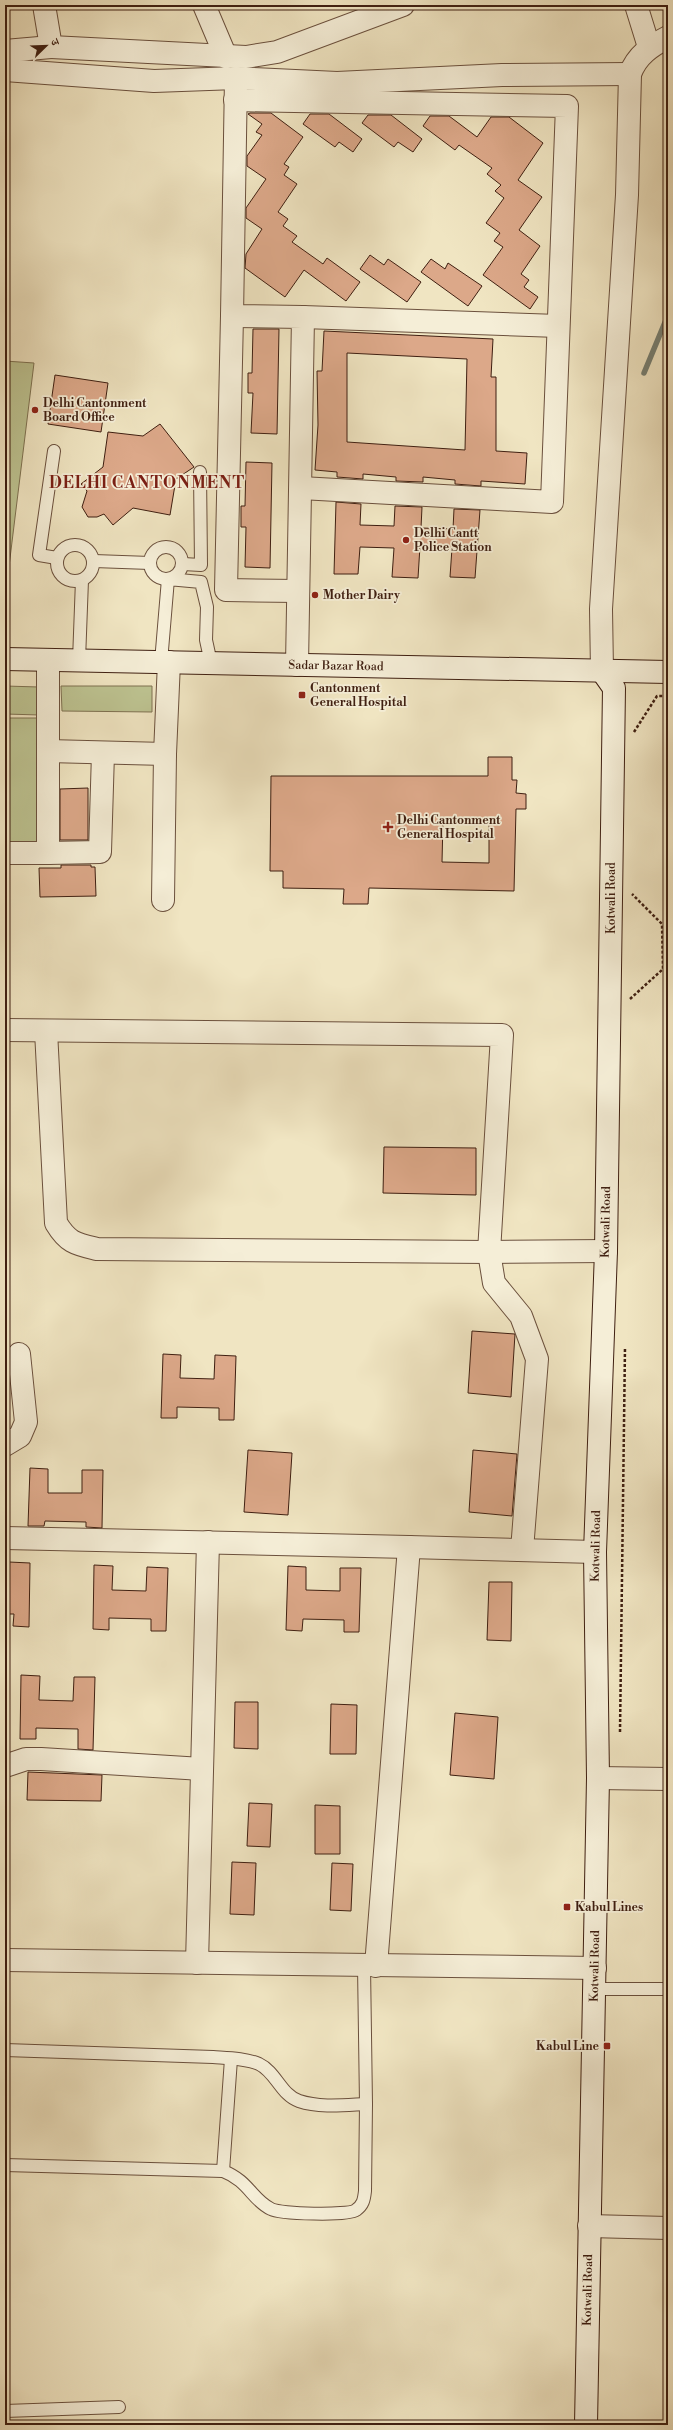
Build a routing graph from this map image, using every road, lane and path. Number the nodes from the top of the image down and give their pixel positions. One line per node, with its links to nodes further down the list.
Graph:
1 (44, 5): 7 (street)
2 (204, 5): 10 (street)
3 (403, 5): 5 (street)
4 (636, 5): 8 (street)
5 (353, 13): 10 (street)
6 (668, 37): 8 (street)
7 (51, 47): 9 (street); 10 (street)
8 (649, 47): 12 (street)
9 (5, 51)
10 (226, 57)
11 (5, 70): 13 (street)
12 (630, 74): 13 (street); 36 (street)
13 (236, 78): 14 (street)
14 (235, 100): 15 (street); 17 (street)
15 (232, 316): 16 (street); 29 (street)
16 (304, 317): 17 (street); 20 (street)
17 (558, 326): 20 (street)
18 (54, 451): 21 (lane)
19 (200, 472): 25 (lane)
20 (301, 488): 29 (street)
21 (57, 558): 22 (lane); 27 (lane)
22 (94, 561): 23 (lane); 27 (lane)
23 (150, 563): 24 (lane); 26 (lane)
24 (182, 564): 25 (lane); 26 (lane)
25 (201, 565): 28 (lane)
26 (168, 579): 28 (lane); 33 (lane)
27 (82, 580): 32 (lane)
28 (201, 582): 34 (lane)
29 (298, 591): 35 (street)
30 (5, 659): 31 (street, Sadar Bazar Road)
31 (48, 660): 32 (street, Sadar Bazar Road); 40 (street)
32 (79, 660): 33 (street, Sadar Bazar Road)
33 (165, 662): 34 (street, Sadar Bazar Road); 42 (street)
34 (211, 663): 35 (street, Sadar Bazar Road)
35 (297, 665): 36 (street, Sadar Bazar Road)
36 (602, 671): 37 (street, Sadar Bazar Road); 50 (street, Kotwali Road)
37 (668, 672)
38 (668, 696): 39 (path)
39 (632, 734)
40 (48, 751): 41 (street); 43 (street)
41 (103, 753): 42 (street); 43 (street)
42 (165, 754): 46 (street)
43 (48, 852): 44 (street)
44 (5, 853)
45 (628, 890): 47 (path)
46 (163, 900)
47 (630, 1000)
48 (5, 1030): 49 (street)
49 (46, 1031): 51 (street); 51 (street)
50 (606, 1251): 51 (street); 59 (street, Kotwali Road)
51 (489, 1252): 58 (street)
52 (625, 1341): 60 (path)
53 (19, 1354): 54 (street)
54 (5, 1445)
55 (5, 1538): 56 (street)
56 (208, 1542): 57 (street); 62 (street)
57 (409, 1546): 58 (street); 67 (street)
58 (522, 1550): 59 (street)
59 (595, 1552): 63 (street, Kotwali Road)
60 (620, 1738)
61 (5, 1766): 62 (street)
62 (202, 1769): 66 (street)
63 (598, 1778): 64 (street); 68 (street, Kotwali Road)
64 (668, 1778)
65 (5, 1960): 66 (street)
66 (197, 1963): 67 (street)
67 (370, 1966): 68 (street); 72 (lane)
68 (595, 1978): 69 (lane); 75 (street, Kotwali Road)
69 (668, 1989)
70 (5, 2050): 71 (lane)
71 (231, 2059): 72 (lane); 74 (lane)
72 (366, 2104): 74 (lane)
73 (5, 2165): 74 (lane)
74 (223, 2171)
75 (589, 2226): 76 (street); 79 (street, Kotwali Road)
76 (668, 2228)
77 (119, 2407): 78 (lane)
78 (5, 2411)
79 (586, 2425)

